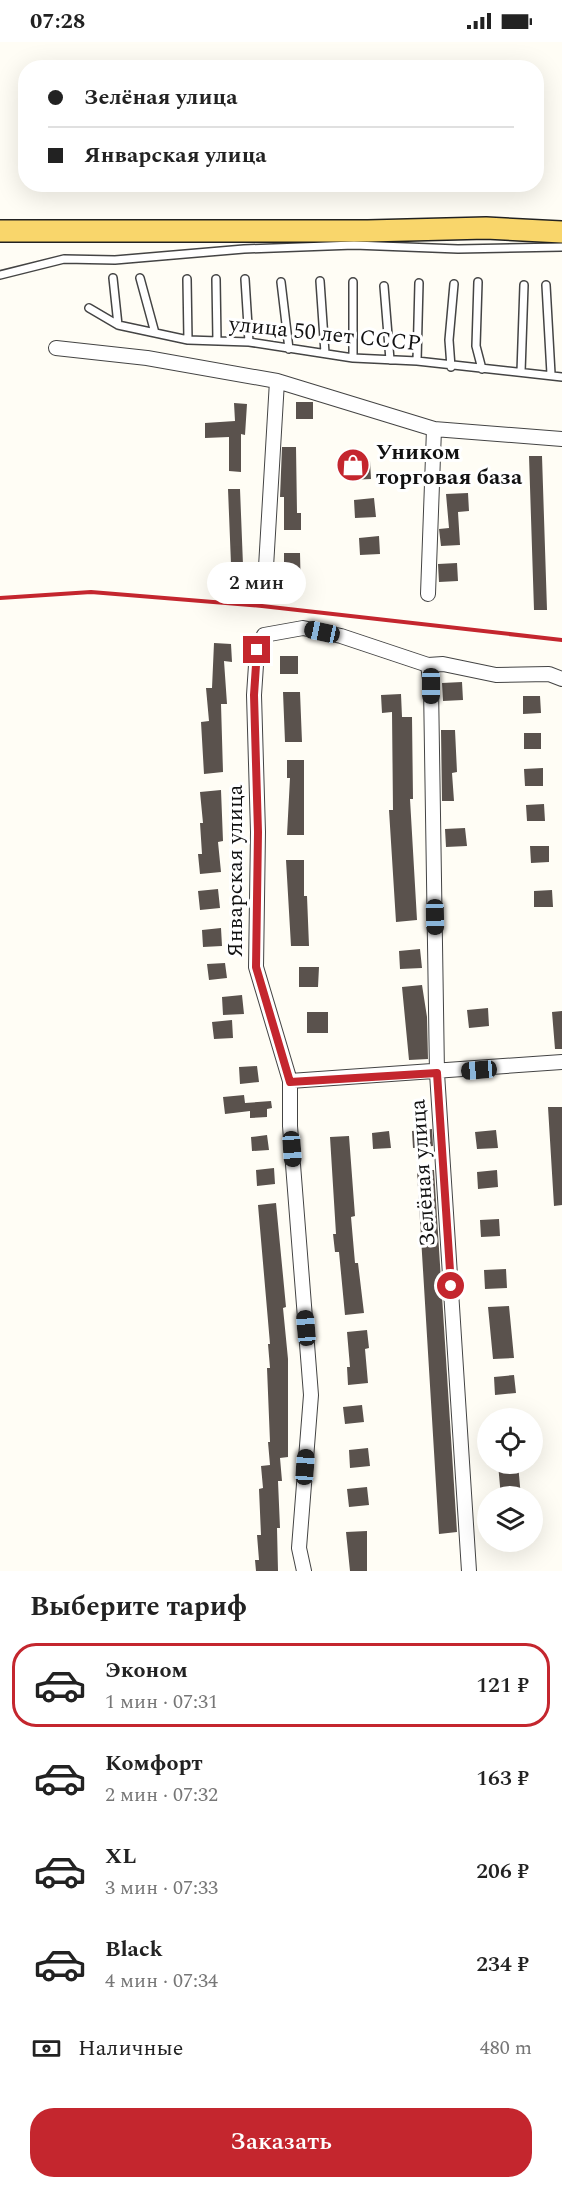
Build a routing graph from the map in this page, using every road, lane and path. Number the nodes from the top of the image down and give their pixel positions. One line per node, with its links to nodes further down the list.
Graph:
1 (0, 231): 2 (main road)
2 (562, 232)
3 (562, 247): 4 (lane)
4 (0, 275)
5 (113, 278): 20 (lane)
6 (140, 278): 21 (lane)
7 (187, 279): 22 (lane)
8 (216, 279): 23 (lane)
9 (245, 279): 24 (lane)
10 (320, 281): 27 (lane)
11 (281, 282): 26 (lane)
12 (353, 282): 28 (lane)
13 (478, 282): 32 (lane)
14 (419, 283): 30 (lane)
15 (454, 284): 31 (lane)
16 (524, 285): 33 (lane)
17 (546, 285): 34 (lane)
18 (384, 286): 29 (lane)
19 (89, 308): 20 (lane, улица 50 лет СССР)
20 (118, 325): 21 (lane, улица 50 лет СССР)
21 (155, 333): 22 (lane, улица 50 лет СССР)
22 (188, 340): 23 (lane, улица 50 лет СССР)
23 (217, 341): 24 (lane, улица 50 лет СССР)
24 (249, 342): 26 (lane, улица 50 лет СССР)
25 (56, 348): 36 (street)
26 (289, 349): 27 (lane, улица 50 лет СССР)
27 (326, 353): 28 (lane, улица 50 лет СССР)
28 (353, 358): 29 (lane, улица 50 лет СССР)
29 (390, 360): 30 (lane, улица 50 лет СССР)
30 (417, 361): 31 (lane, улица 50 лет СССР)
31 (452, 367): 32 (lane, улица 50 лет СССР)
32 (482, 369): 33 (lane, улица 50 лет СССР)
33 (521, 372): 34 (lane, улица 50 лет СССР)
34 (551, 374): 35 (lane, улица 50 лет СССР)
35 (562, 377)
36 (277, 381): 37 (street); 39 (street)
37 (435, 429): 38 (street); 40 (street)
38 (562, 439)
39 (265, 584)
40 (428, 594)
41 (428, 664): 42 (street); 44 (street, Зелёная улица); 45 (street, Январская улица)
42 (562, 679)
43 (562, 1062): 44 (street)
44 (437, 1073): 45 (street); 49 (street, Зелёная улица)
45 (290, 1082): 46 (street, Январская улица)
46 (299, 1548): 47 (street); 48 (street, Январская улица)
47 (296, 1571)
48 (304, 1571)
49 (469, 1571)

